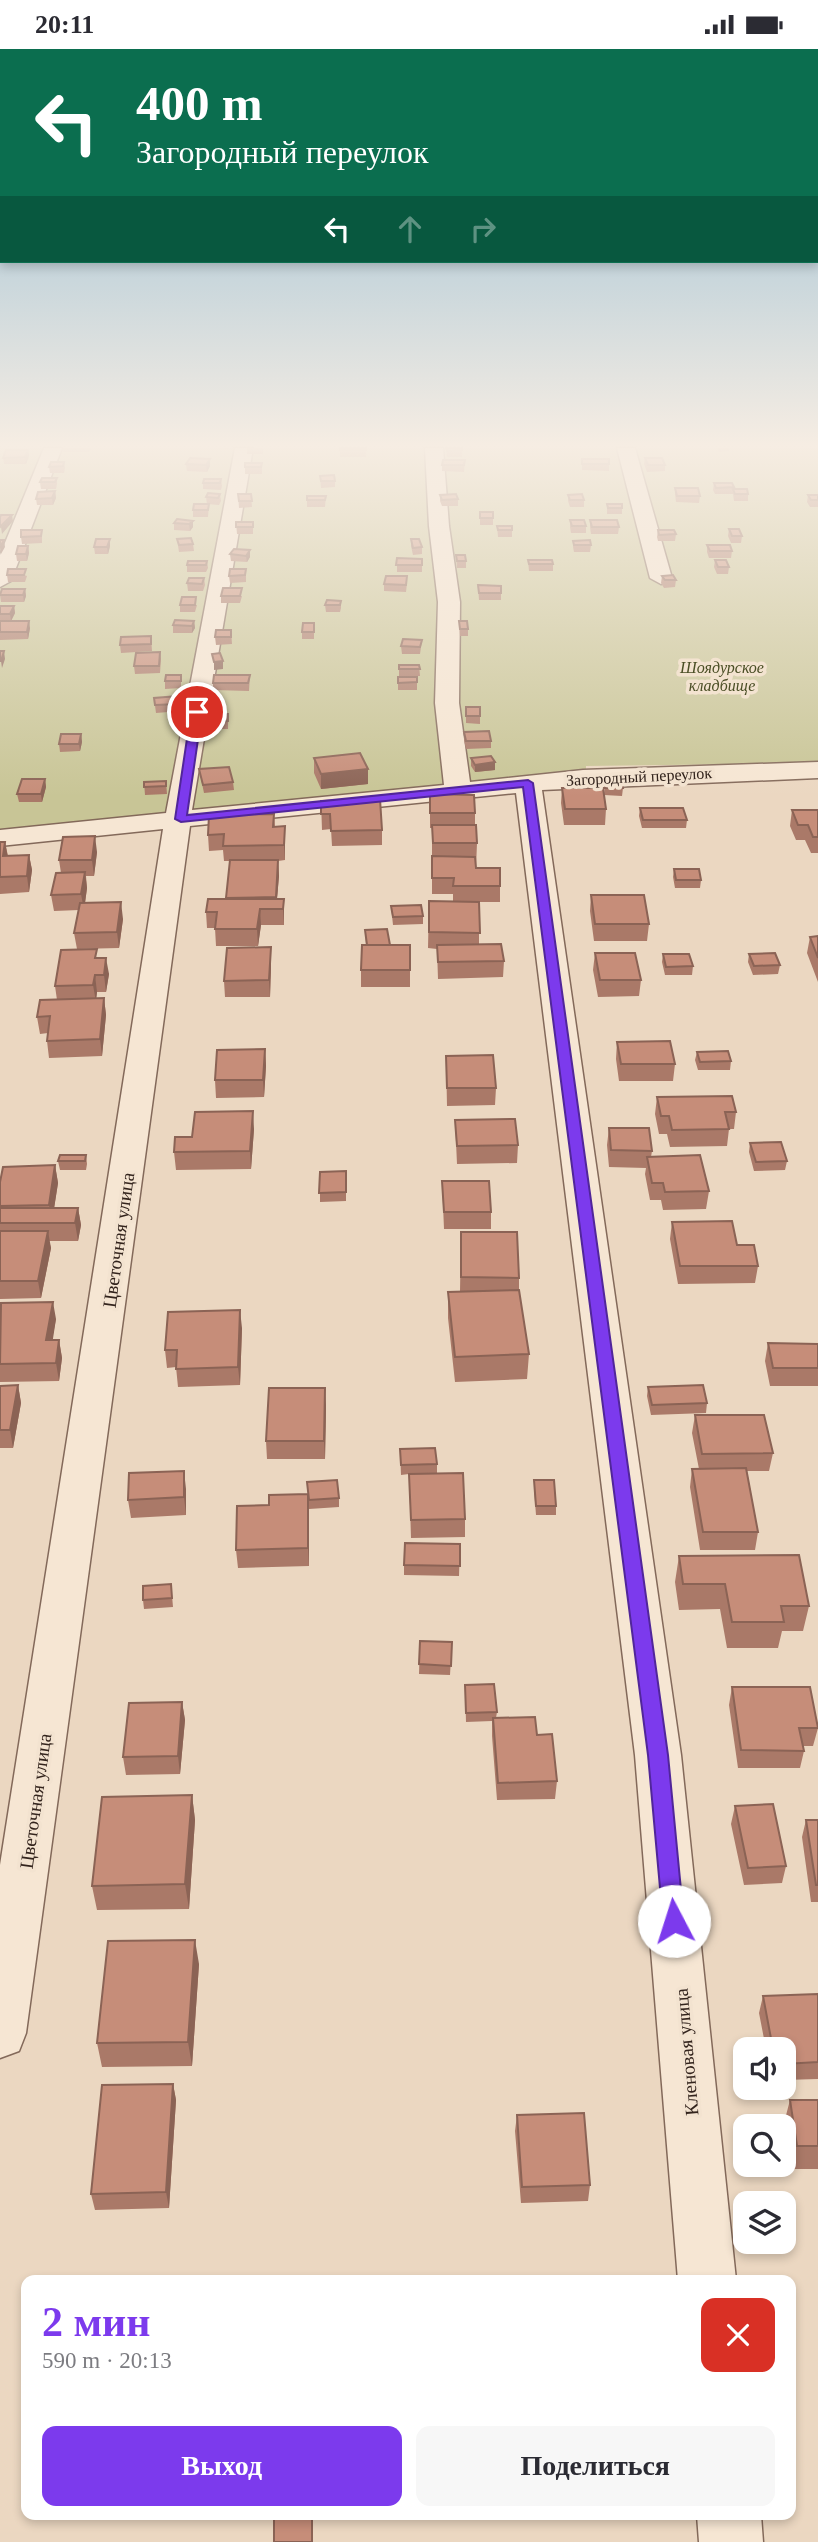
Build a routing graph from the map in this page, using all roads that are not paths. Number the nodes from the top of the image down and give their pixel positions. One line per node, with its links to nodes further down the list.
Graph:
1 (223, 564): 8 (street, Цветочная улица)
2 (444, 564): 7 (street)
3 (657, 564): 4 (street)
4 (661, 578)
5 (818, 770): 6 (street, Загородный переулок)
6 (528, 783): 7 (street, Загородный переулок); 11 (street, Кленовая улица)
7 (458, 791): 8 (street, Загородный переулок)
8 (181, 819): 9 (street, Загородный переулок); 10 (street, Цветочная улица)
9 (0, 838)
10 (0, 2033)
11 (707, 2275)
12 (729, 2520): 13 (street)
13 (731, 2542)

